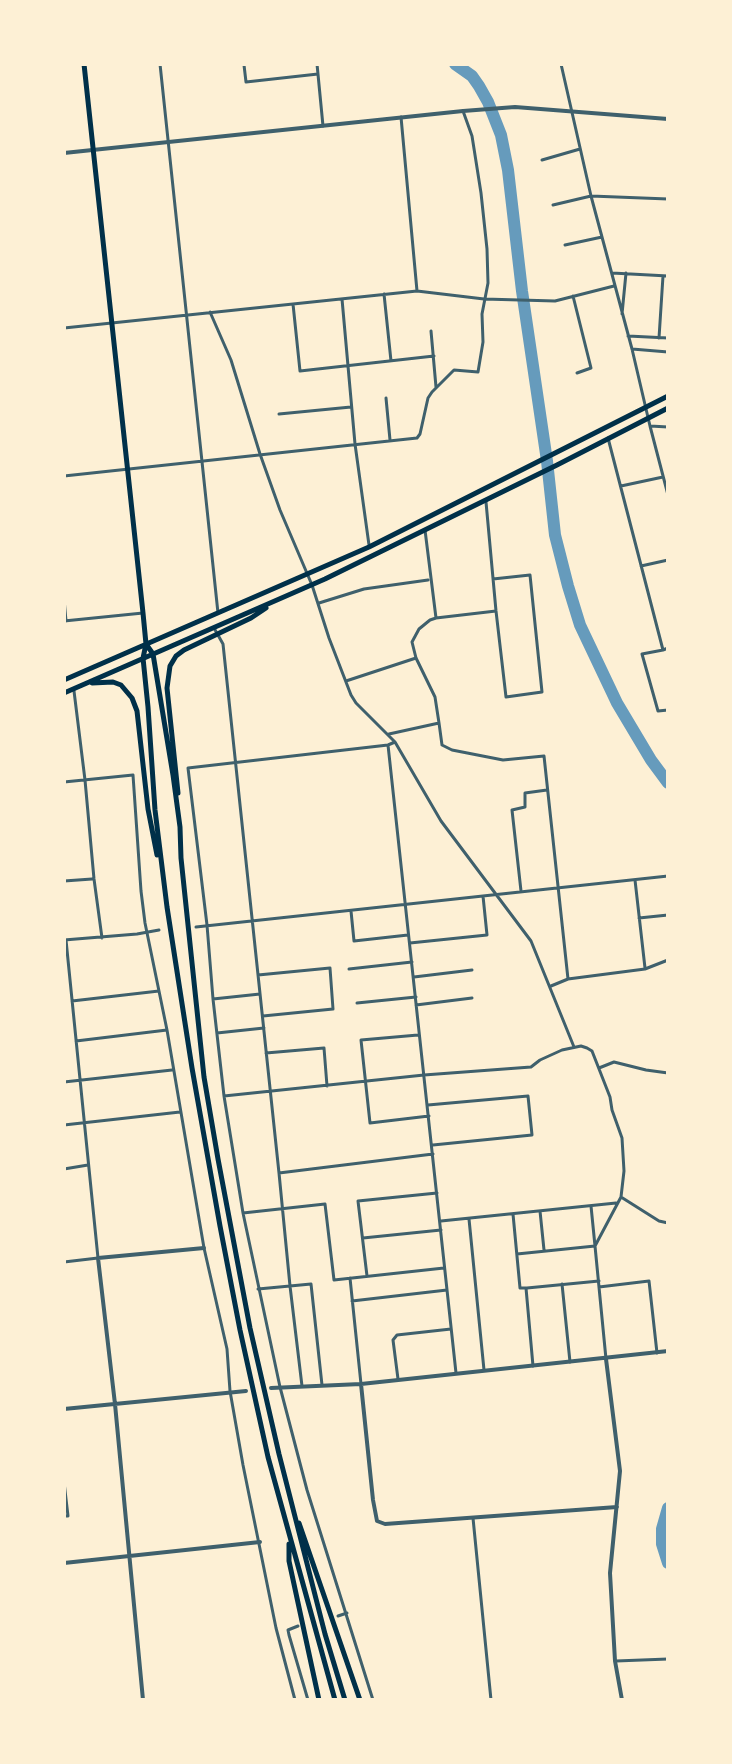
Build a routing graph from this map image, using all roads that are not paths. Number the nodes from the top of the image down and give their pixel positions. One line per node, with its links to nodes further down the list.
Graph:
1 (84, 64): 14 (highway)
2 (160, 64): 12 (street)
3 (317, 64): 6 (street)
4 (561, 64): 8 (street)
5 (244, 65): 6 (street)
6 (318, 74): 11 (street)
7 (463, 111): 8 (street); 9 (street); 30 (street)
8 (572, 113): 10 (street); 13 (street)
9 (401, 117): 11 (street); 26 (street)
10 (668, 119)
11 (323, 126): 12 (street)
12 (168, 142): 14 (street); 33 (street)
13 (580, 149): 16 (street); 17 (street)
14 (93, 150): 15 (street); 35 (highway)
15 (64, 153)
16 (542, 160)
17 (591, 196): 18 (street); 19 (street); 20 (street)
18 (668, 199)
19 (553, 205)
20 (602, 237): 21 (street); 22 (street)
21 (565, 245)
22 (612, 273): 23 (street); 25 (street)
23 (626, 273): 24 (street); 34 (street)
24 (665, 276): 39 (street)
25 (614, 286): 28 (street); 34 (street)
26 (417, 291): 27 (street); 30 (street)
27 (384, 294): 29 (street); 44 (street)
28 (573, 296): 30 (street); 46 (street)
29 (342, 299): 31 (street); 45 (street)
30 (484, 299): 47 (street)
31 (293, 304): 32 (street); 45 (street)
32 (210, 312): 33 (street); 60 (street)
33 (187, 315): 35 (street); 61 (street)
34 (622, 315): 38 (street)
35 (113, 323): 36 (street); 62 (highway)
36 (64, 328)
37 (431, 331): 43 (street)
38 (628, 336): 39 (street); 41 (street)
39 (659, 338): 40 (street)
40 (668, 338)
41 (632, 349): 42 (street); 50 (street)
42 (668, 352)
43 (434, 356): 44 (street); 47 (street)
44 (391, 361): 45 (street)
45 (348, 366): 51 (street)
46 (577, 373)
47 (436, 387): 58 (street)
48 (668, 396): 50 (highway)
49 (386, 398): 58 (street)
50 (646, 406): 54 (street); 69 (highway)
51 (352, 407): 53 (street); 59 (street)
52 (668, 408): 54 (highway)
53 (279, 414)
54 (648, 418): 55 (street); 57 (highway)
55 (650, 426): 56 (street); 64 (street)
56 (668, 427)
57 (608, 438): 65 (street); 67 (highway)
58 (390, 440): 59 (street)
59 (355, 444): 60 (street); 69 (street)
60 (260, 454): 61 (street); 72 (street)
61 (203, 460): 62 (street); 80 (street)
62 (127, 468): 63 (street); 79 (highway)
63 (64, 476)
64 (663, 477): 65 (street); 66 (street)
65 (621, 486): 71 (street)
66 (668, 495)
67 (485, 500): 68 (highway); 73 (street)
68 (425, 530): 74 (street); 75 (highway)
69 (369, 547): 72 (highway)
70 (668, 560): 71 (street)
71 (641, 566): 85 (street)
72 (308, 575): 75 (street); 80 (highway)
73 (493, 579): 78 (street); 78 (street)
74 (430, 580): 77 (street); 81 (street)
75 (312, 585): 77 (street); 83 (highway)
76 (64, 599): 82 (street)
77 (319, 603): 90 (street)
78 (496, 611): 81 (street)
79 (143, 613): 82 (street); 84 (highway)
80 (218, 614): 84 (highway)
81 (436, 618): 88 (street)
82 (65, 621)
83 (215, 632): 86 (highway); 99 (street); 103 (highway)
84 (146, 644): 86 (highway); 87 (highway); 89 (highway)
85 (666, 649): 94 (street)
86 (153, 654): 87 (highway); 103 (highway)
87 (143, 658): 91 (highway); 113 (highway)
88 (416, 658): 90 (street); 95 (street)
89 (64, 680)
90 (346, 681): 96 (street)
91 (84, 684): 92 (highway); 113 (highway)
92 (74, 689): 93 (highway); 100 (street)
93 (64, 693)
94 (668, 710)
95 (439, 723): 96 (street); 102 (street)
96 (389, 734): 97 (street)
97 (395, 742): 98 (street); 110 (street)
98 (388, 745): 99 (street); 112 (street)
99 (235, 763): 117 (street); 118 (street)
100 (85, 780): 101 (street); 105 (street); 121 (street)
101 (64, 782)
102 (547, 789): 108 (street); 109 (street)
103 (180, 827): 222 (highway)
104 (668, 876): 106 (street)
105 (94, 879): 107 (street); 123 (street)
106 (635, 880): 108 (street); 116 (street)
107 (64, 881)
108 (557, 888): 109 (street); 133 (street)
109 (521, 891): 110 (street)
110 (494, 895): 111 (street); 136 (street)
111 (482, 896): 112 (street); 125 (street)
112 (406, 905): 114 (street); 122 (street)
113 (167, 907): 227 (highway)
114 (351, 911): 117 (street); 122 (street)
115 (668, 915): 116 (street)
116 (639, 918): 129 (street)
117 (253, 921): 118 (street); 131 (street)
118 (207, 925): 119 (street); 141 (street)
119 (196, 927)
120 (159, 930): 121 (street)
121 (148, 932): 123 (street); 137 (street)
122 (409, 935): 125 (street)
123 (102, 938): 124 (street)
124 (65, 940): 134 (street)
125 (410, 943): 127 (street)
126 (668, 960): 129 (street)
127 (412, 962): 128 (street); 132 (street)
128 (349, 969)
129 (645, 969): 133 (street)
130 (472, 970): 132 (street)
131 (258, 975): 138 (street); 145 (street)
132 (414, 977): 139 (street)
133 (568, 979): 136 (street)
134 (70, 982): 135 (street); 142 (street)
135 (64, 983)
136 (550, 986): 151 (street)
137 (159, 991): 142 (street); 147 (street)
138 (260, 994): 141 (street); 145 (street)
139 (416, 997): 143 (street); 144 (street)
140 (472, 998): 144 (street)
141 (213, 999): 148 (street)
142 (72, 1001): 150 (street)
143 (357, 1003)
144 (416, 1005): 149 (street)
145 (263, 1016): 146 (street)
146 (264, 1028): 148 (street); 152 (street)
147 (167, 1030): 150 (street); 154 (street)
148 (217, 1033): 162 (street)
149 (419, 1035): 156 (street); 158 (street)
150 (76, 1041): 157 (street)
151 (574, 1047): 153 (street); 156 (street)
152 (266, 1053): 160 (street); 161 (street)
153 (599, 1068): 155 (street); 174 (street)
154 (173, 1070): 157 (street); 164 (street)
155 (668, 1073)
156 (424, 1075): 158 (street); 163 (street)
157 (80, 1080): 159 (street); 166 (street)
158 (365, 1081): 160 (street); 165 (street)
159 (64, 1082)
160 (327, 1086): 161 (street)
161 (270, 1091): 162 (street); 172 (street)
162 (224, 1096): 179 (street)
163 (428, 1105): 165 (street); 168 (street)
164 (180, 1112): 166 (street); 187 (street)
165 (429, 1116): 168 (street)
166 (84, 1123): 167 (street); 170 (street)
167 (64, 1125)
168 (432, 1145): 169 (street)
169 (433, 1154): 172 (street); 173 (street)
170 (89, 1165): 171 (street); 190 (street)
171 (64, 1169)
172 (279, 1173): 177 (street)
173 (437, 1193): 182 (street); 185 (street)
174 (621, 1197): 175 (street); 183 (street)
175 (616, 1203): 176 (street); 186 (street)
176 (591, 1206): 178 (street); 186 (street)
177 (283, 1209): 179 (street); 194 (street); 197 (street)
178 (540, 1211): 180 (street); 188 (street)
179 (243, 1213): 200 (street)
180 (513, 1214): 181 (street); 189 (street)
181 (469, 1219): 182 (street); 209 (street)
182 (440, 1221): 184 (street)
183 (668, 1223)
184 (441, 1230): 185 (street); 192 (street)
185 (363, 1238): 193 (street)
186 (595, 1246): 188 (street); 195 (street)
187 (204, 1248): 190 (street); 217 (street)
188 (544, 1250): 189 (street)
189 (517, 1254): 199 (street)
190 (98, 1258): 191 (street); 219 (street)
191 (64, 1262)
192 (444, 1268): 193 (street); 201 (street)
193 (367, 1276): 194 (street)
194 (350, 1278): 202 (street)
195 (599, 1281): 196 (street); 198 (street)
196 (562, 1284): 199 (street); 207 (street)
197 (290, 1286): 200 (street); 213 (street); 214 (street)
198 (599, 1287): 205 (street); 206 (street)
199 (526, 1288): 208 (street)
200 (258, 1289): 215 (street)
201 (447, 1290): 202 (street); 203 (street)
202 (352, 1301): 212 (street)
203 (451, 1329): 210 (street); 211 (street)
204 (668, 1351): 205 (street)
205 (657, 1353): 206 (street)
206 (606, 1359): 207 (street); 224 (street)
207 (570, 1362): 208 (street)
208 (533, 1366): 209 (street)
209 (484, 1371): 210 (street)
210 (456, 1373): 211 (street)
211 (398, 1379): 212 (street)
212 (361, 1384): 213 (street); 226 (street)
213 (322, 1385): 214 (street)
214 (302, 1386): 215 (street)
215 (280, 1387): 216 (street); 231 (street)
216 (271, 1388)
217 (230, 1391): 218 (street); 219 (street); 228 (street)
218 (246, 1391)
219 (115, 1404): 220 (street); 229 (street)
220 (64, 1409)
221 (64, 1482): 223 (street)
222 (286, 1484): 241 (highway); 242 (highway)
223 (65, 1500): 225 (street)
224 (617, 1507): 226 (street); 235 (street)
225 (64, 1516)
226 (473, 1518): 244 (street)
227 (288, 1534): 239 (highway); 240 (highway)
228 (260, 1542): 229 (street); 237 (street)
229 (130, 1557): 230 (street); 236 (street)
230 (64, 1563)
231 (347, 1613): 232 (street); 243 (street)
232 (338, 1616)
233 (298, 1626): 238 (street)
234 (668, 1659): 235 (street)
235 (615, 1661): 245 (street)
236 (143, 1700)
237 (295, 1700)
238 (308, 1700)
239 (319, 1700)
240 (335, 1700)
241 (345, 1700)
242 (360, 1700)
243 (373, 1700)
244 (491, 1700)
245 (622, 1700)

